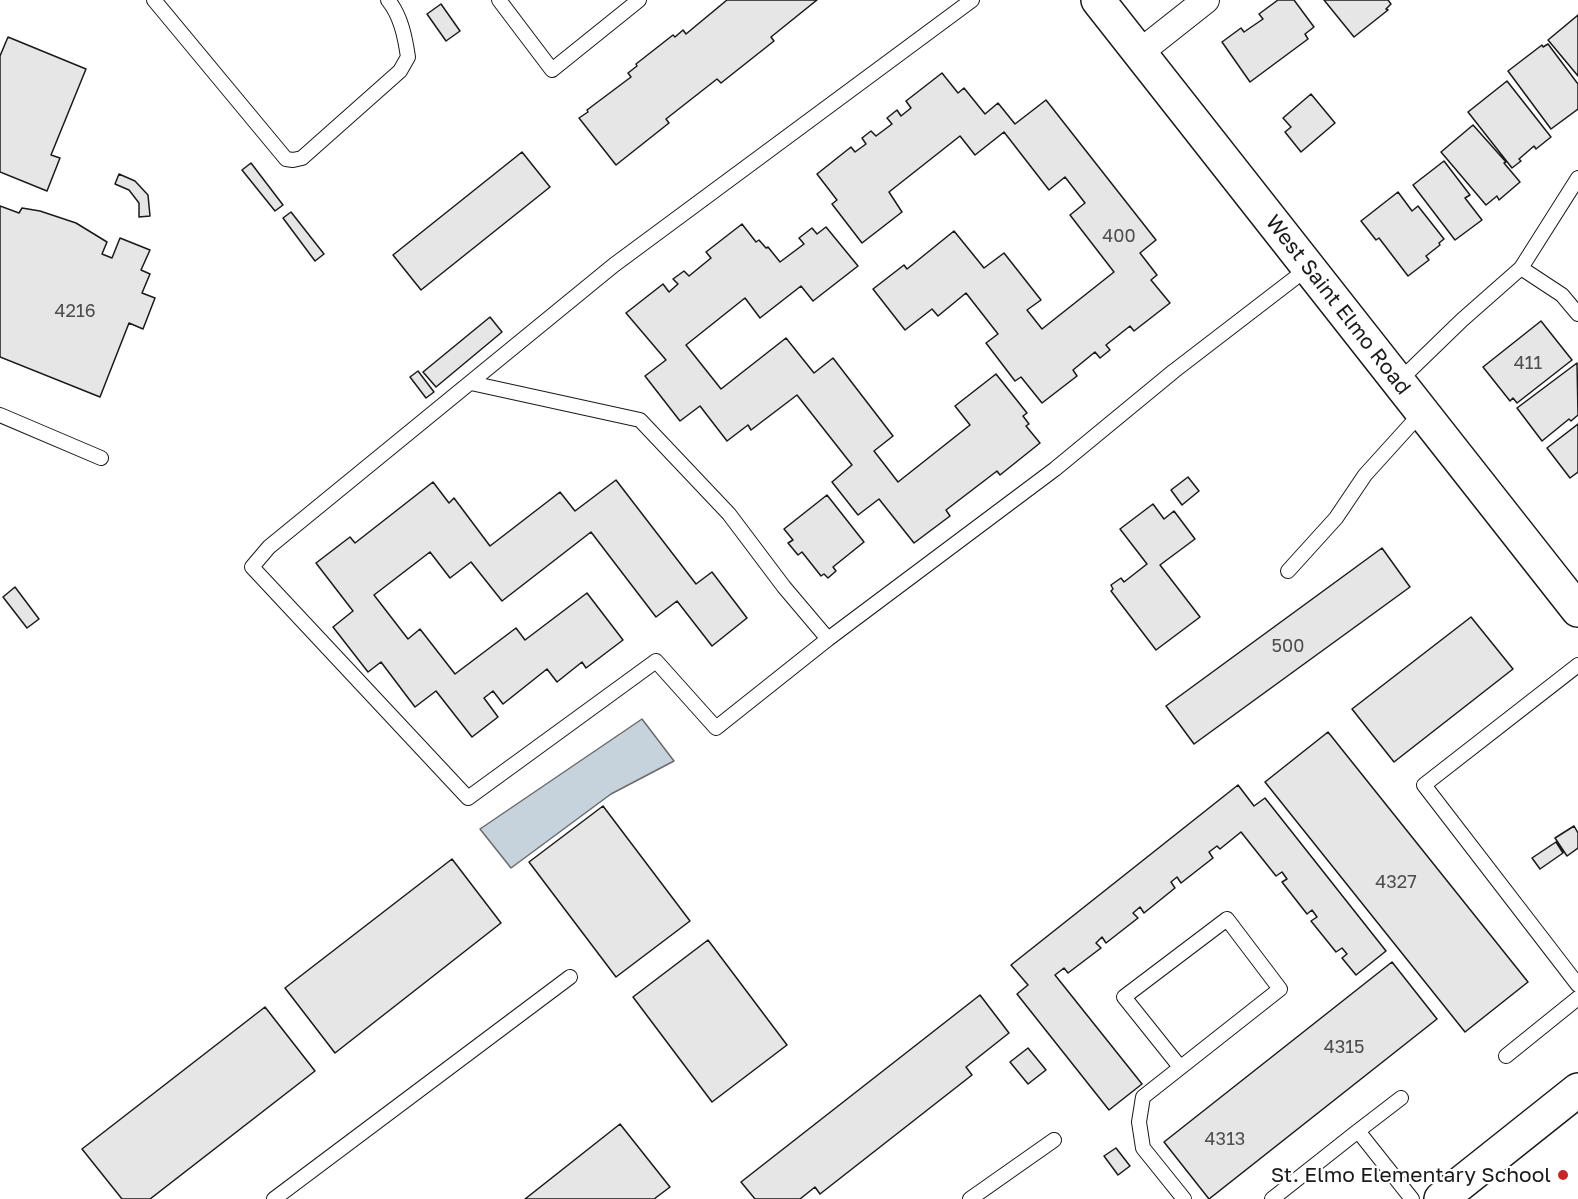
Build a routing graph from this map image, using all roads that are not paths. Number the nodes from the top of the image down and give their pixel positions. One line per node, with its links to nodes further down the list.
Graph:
1 (154, 0): 7 (lane)
2 (499, 0): 3 (lane)
3 (639, 0)
4 (972, 0): 14 (lane)
5 (1098, 0): 8 (street, West Saint Elmo Road)
6 (1206, 0): 8 (street)
7 (391, 3)
8 (1139, 53): 10 (street, West Saint Elmo Road)
9 (1578, 178): 11 (lane)
10 (1308, 267): 13 (street, West Saint Elmo Road); 20 (lane)
11 (1521, 268): 12 (lane); 13 (lane)
12 (1578, 314)
13 (1398, 382): 15 (street, West Saint Elmo Road)
14 (471, 383): 20 (lane); 20 (lane)
15 (1422, 412): 18 (lane); 19 (street, West Saint Elmo Road)
16 (0, 415): 17 (lane)
17 (100, 458)
18 (1288, 571)
19 (1578, 610)
20 (828, 639)
21 (1578, 664): 23 (lane)
22 (570, 977): 31 (lane)
23 (1578, 985)
24 (1578, 998): 25 (lane)
25 (1506, 1056)
26 (1180, 1067): 26 (lane); 33 (lane)
27 (1578, 1090): 36 (street)
28 (1401, 1098): 29 (lane)
29 (1358, 1131): 34 (lane); 35 (lane)
30 (1053, 1140): 32 (lane)
31 (274, 1199)
32 (970, 1199)
33 (1184, 1199)
34 (1272, 1199)
35 (1412, 1199)
36 (1441, 1199)

